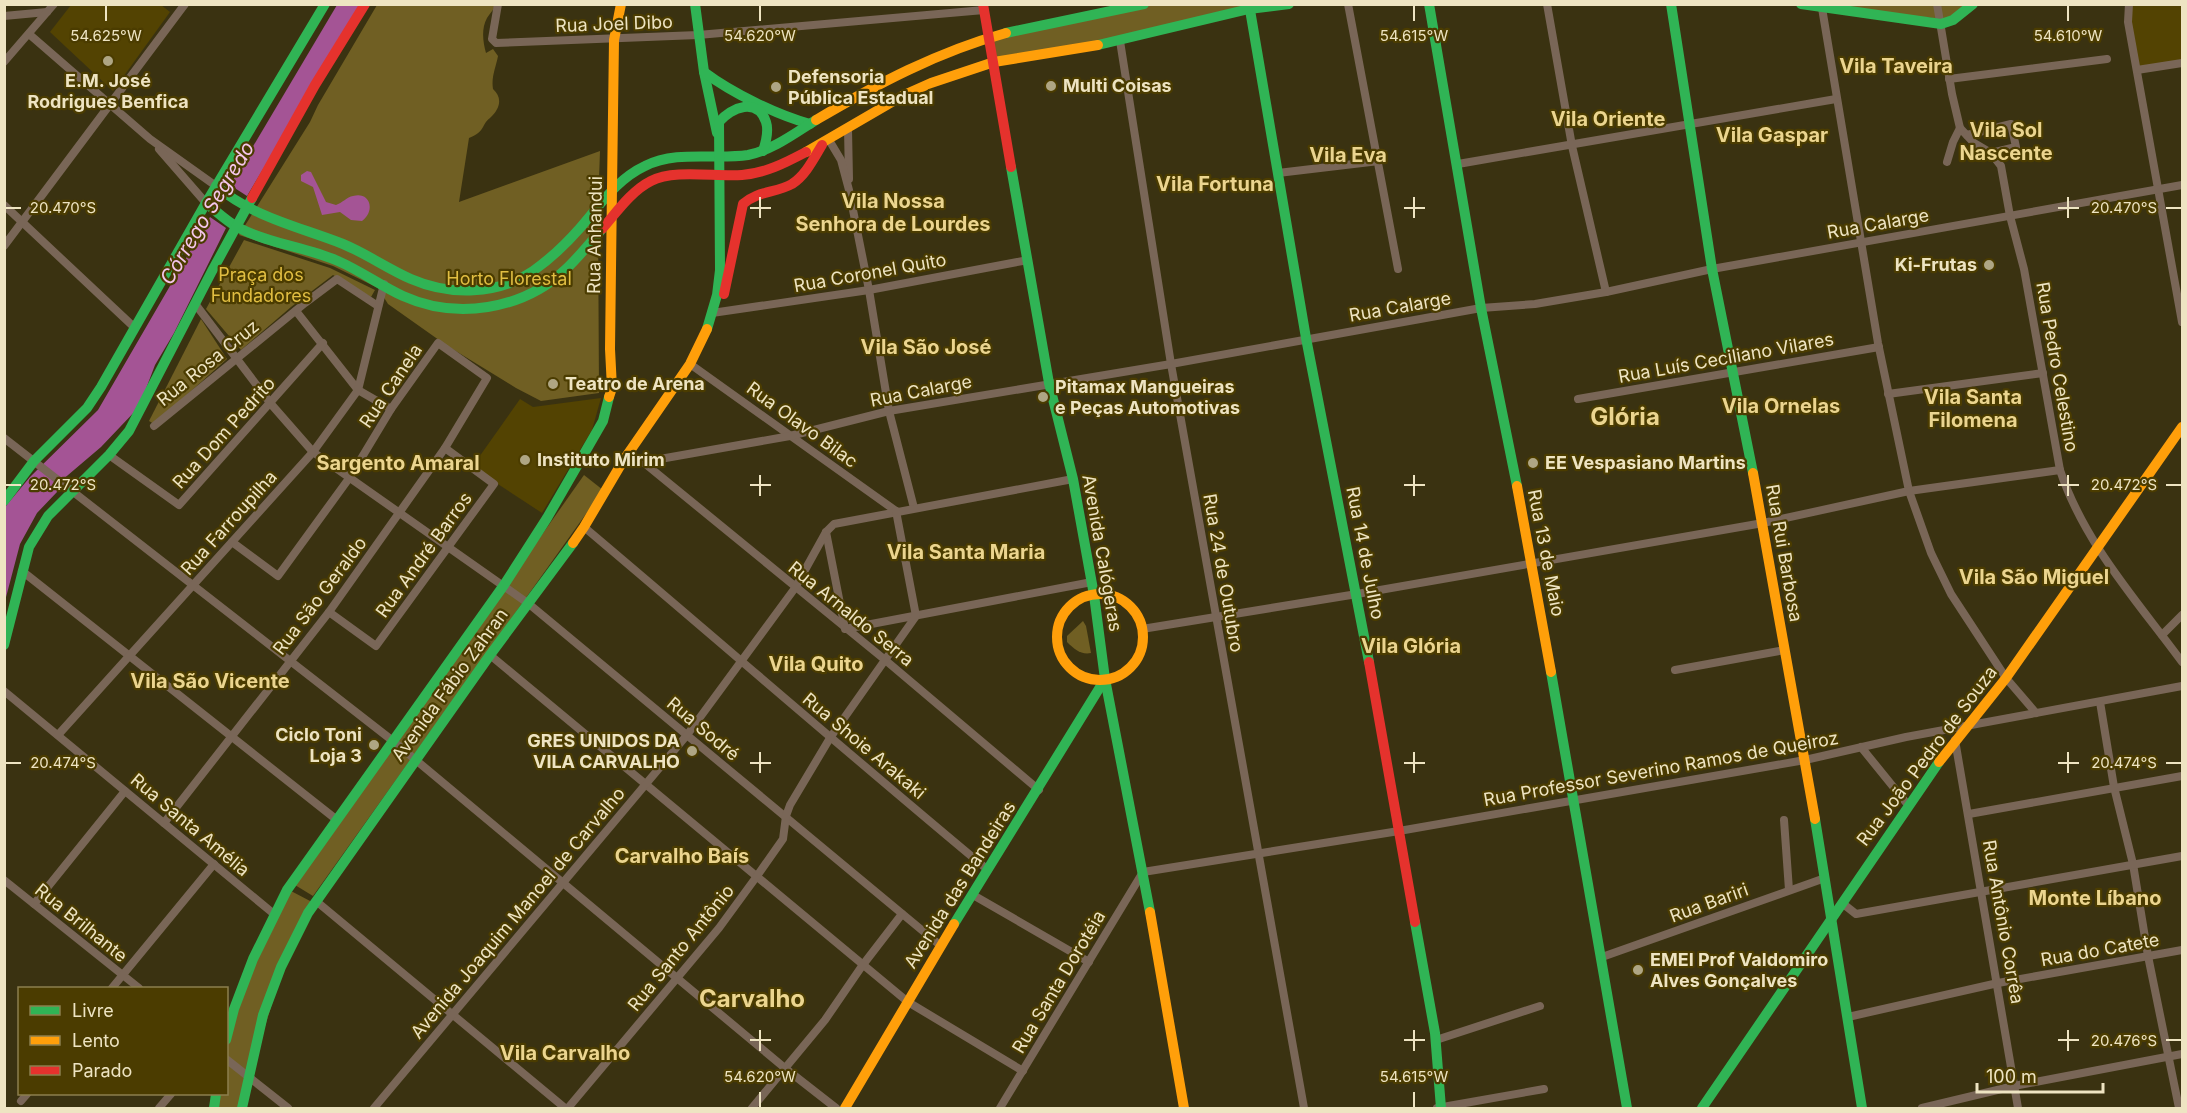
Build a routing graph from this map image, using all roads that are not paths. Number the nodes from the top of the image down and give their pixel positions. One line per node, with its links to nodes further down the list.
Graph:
1 (54, 4): 21 (street)
2 (185, 4): 37 (street)
3 (325, 4): 55 (main road)
4 (365, 4): 60 (main road)
5 (498, 4): 27 (street, Rua Joel Dibo)
6 (621, 4): 27 (main road, Rua Anhandui)
7 (695, 4): 25 (main road)
8 (1144, 4): 26 (main road)
9 (1289, 4): 19 (main road)
10 (1348, 4): 49 (street)
11 (1429, 4): 51 (main road, Rua 13 de Maio)
12 (1547, 4): 46 (street)
13 (1671, 4): 39 (main road, Rua Rui Barbosa)
14 (1801, 4): 20 (main road)
15 (1937, 4): 23 (street)
16 (1973, 4): 23 (main road)
17 (2129, 4): 33 (street)
18 (983, 7): 25 (street, Rua Joel Dibo); 26 (main road, Avenida Calógeras)
19 (1249, 7): 28 (main road); 52 (main road, Rua 14 de Julho)
20 (1822, 8): 23 (main road); 36 (street)
21 (47, 12): 22 (street); 24 (street)
22 (4, 16)
23 (1941, 24): 35 (street)
24 (29, 34): 30 (street); 37 (street)
25 (698, 35): 27 (street, Rua Joel Dibo); 34 (main road)
26 (990, 37): 31 (main road, Avenida Calógeras); 38 (main road)
27 (614, 40): 54 (main road, Rua Anhandui)
28 (1120, 41): 31 (main road); 85 (street, Rua 24 de Outubro)
29 (2107, 58): 35 (street)
30 (4, 62)
31 (994, 62): 41 (main road); 67 (main road, Avenida Calógeras)
32 (2182, 63): 33 (street)
33 (2137, 70): 57 (street)
34 (704, 72): 38 (main road); 44 (main road)
35 (1949, 80): 40 (street)
36 (1836, 99): 39 (street); 65 (street)
37 (111, 104): 43 (street); 63 (street)
38 (810, 124): 47 (main road)
39 (1689, 125): 46 (street); 69 (main road, Rua Rui Barbosa)
40 (1960, 128): 42 (street, Rua Pedro Celestino); 50 (street)
41 (848, 129): 45 (main road); 56 (street)
42 (1967, 135): 48 (street, Rua Pedro Celestino); 48 (street)
43 (150, 139): 55 (street); 59 (street)
44 (719, 142): 47 (main road); 77 (main road)
45 (826, 142): 56 (street); 62 (main road); 77 (main road)
46 (1572, 146): 51 (street); 72 (street)
47 (763, 151): 54 (main road)
48 (1991, 153): 61 (street, Rua Pedro Celestino)
49 (1379, 161): 52 (street); 68 (street)
50 (1947, 162)
51 (1458, 164): 75 (main road, Rua 13 de Maio)
52 (1278, 173): 80 (main road, Rua 14 de Julho)
53 (2182, 185): 57 (street, Rua Calarge)
54 (612, 188): 60 (main road); 62 (main road, Rua Anhandui)
55 (220, 190): 59 (main road); 60 (main road)
56 (849, 190): 71 (street)
57 (2157, 190): 61 (street, Rua Calarge); 78 (street)
58 (4, 205): 63 (street)
59 (210, 206): 64 (main road); 79 (main road)
60 (244, 208): 64 (main road)
61 (2010, 216): 65 (street, Rua Calarge); 87 (street, Rua Pedro Celestino)
62 (613, 218): 70 (main road); 103 (main road, Rua Anhandui)
63 (23, 221): 66 (street); 79 (street)
64 (233, 225): 70 (main road); 73 (main road)
65 (1862, 242): 69 (street, Rua Calarge); 82 (street)
66 (4, 246)
67 (1028, 260): 71 (street, Rua Coronel Quito); 89 (main road, Avenida Calógeras)
68 (1398, 269)
69 (1712, 269): 72 (street, Rua Calarge); 86 (main road, Rua Rui Barbosa)
70 (384, 284): 74 (street, Rua Farroupilha)
71 (869, 290): 77 (street, Rua Coronel Quito); 95 (street)
72 (1606, 292): 75 (street, Rua Calarge)
73 (196, 305): 83 (street, Rua Sodré); 102 (main road)
74 (378, 306): 76 (street, Rua Rosa Cruz); 90 (street, Rua Farroupilha)
75 (1481, 308): 80 (street, Rua Calarge); 122 (main road, Rua 13 de Maio)
76 (296, 311): 81 (street); 83 (street, Rua Rosa Cruz)
77 (715, 313): 84 (main road, Avenida Fábio Zahran)
78 (2182, 322)
79 (135, 327): 106 (main road)
80 (1306, 338): 85 (street, Rua Calarge); 128 (main road, Rua 14 de Julho)
81 (323, 343): 90 (street); 93 (street, Rua Dom Pedrito)
82 (1879, 347): 86 (street, Rua Luís Ceciliano Vilares); 91 (street)
83 (237, 360): 93 (street, Rua Sodré); 96 (street, Rua Rosa Cruz)
84 (690, 364): 98 (street, Rua Olavo Bilac); 104 (main road, Avenida Fábio Zahran)
85 (1171, 364): 89 (street, Rua Calarge); 134 (street, Rua 24 de Outubro)
86 (1732, 372): 92 (street, Rua Luís Ceciliano Vilares); 116 (main road, Rua Rui Barbosa)
87 (2043, 373): 91 (street); 107 (street, Rua Pedro Celestino)
88 (487, 378): 94 (street, Rua Canela); 100 (street, Rua São Geraldo)
89 (1049, 383): 95 (street, Rua Calarge); 109 (main road, Avenida Calógeras)
90 (358, 390): 94 (street); 101 (street, Rua Farroupilha)
91 (1888, 394): 111 (street)
92 (1578, 399)
93 (271, 404): 101 (street, Rua Sodré); 102 (street, Rua Dom Pedrito)
94 (391, 409): 108 (street, Rua Canela)
95 (889, 411): 98 (street, Rua Calarge); 113 (street)
96 (154, 426)
97 (2182, 427): 121 (main road, Rua João Pedro de Souza)
98 (790, 436): 105 (street, Rua Calarge); 114 (street, Rua Olavo Bilac)
99 (4, 438): 106 (street)
100 (445, 448): 115 (street, Rua São Geraldo); 120 (street, Rua André Barros)
101 (313, 452): 108 (street, Rua Sodré); 119 (street, Rua Farroupilha)
102 (110, 454): 110 (main road)
103 (582, 460): 126 (main road, Avenida Fábio Zahran)
104 (623, 461): 105 (street, Rua Calarge); 117 (main road, Avenida Fábio Zahran)
105 (643, 462): 127 (street, Rua Arnaldo Serra)
106 (36, 463): 110 (street); 112 (main road)
107 (2060, 470): 111 (street); 121 (street, Rua Pedro Celestino)
108 (350, 477): 115 (street, Rua Sodré); 119 (street, Rua Canela)
109 (1073, 480): 113 (street); 124 (main road, Avenida Calógeras)
110 (72, 489): 123 (main road); 125 (street)
111 (1909, 491): 116 (street); 147 (street)
112 (4, 501)
113 (914, 508): 114 (street)
114 (896, 511): 118 (street); 133 (street)
115 (401, 512): 120 (street, Rua Sodré); 131 (street, Rua São Geraldo)
116 (1762, 523): 122 (street); 139 (main road, Rua Rui Barbosa)
117 (584, 527): 130 (main road, Avenida Fábio Zahran); 143 (street, Rua Shoie Arakaki)
118 (826, 532): 127 (street, Avenida Joaquim Manoel de Carvalho); 135 (street)
119 (232, 542): 125 (street, Rua Farroupilha)
120 (449, 547): 126 (street, Rua Sodré); 131 (street, Rua André Barros)
121 (2098, 549): 137 (street, Rua Pedro Celestino); 147 (main road, Rua João Pedro de Souza)
122 (1532, 563): 128 (street); 168 (main road, Rua 13 de Maio)
123 (22, 571): 138 (main road); 141 (street)
124 (1092, 582): 129 (main road, Avenida Calógeras); 133 (street)
125 (194, 584): 141 (street, Rua Farroupilha); 144 (street)
126 (504, 585): 130 (street, Rua Sodré); 159 (main road, Avenida Fábio Zahran)
127 (795, 588): 135 (street, Rua Arnaldo Serra); 143 (street, Avenida Joaquim Manoel de Carvalho)
128 (1357, 594): 134 (street); 175 (main road, Rua 14 de Julho)
129 (1094, 595): 136 (main road); 148 (main road, Avenida Calógeras); 148 (main road)
130 (529, 604): 140 (main road, Avenida Fábio Zahran); 155 (street, Rua Sodré)
131 (329, 612): 144 (street, Rua São Geraldo)
132 (2182, 615): 137 (street)
133 (916, 616): 135 (street); 142 (street, Rua Santo Antônio)
134 (1215, 616): 136 (street); 176 (street, Rua 24 de Outubro)
135 (845, 629): 142 (street, Rua Arnaldo Serra)
136 (1142, 629): 148 (main road)
137 (2162, 635): 145 (street, Rua Pedro Celestino)
138 (4, 645)
139 (1785, 650): 146 (street); 162 (main road, Rua Rui Barbosa)
140 (490, 655): 161 (main road, Avenida Fábio Zahran); 164 (street)
141 (129, 656): 154 (street, Rua Farroupilha); 156 (street)
142 (884, 659): 157 (street, Rua Santo Antônio); 166 (street, Rua Arnaldo Serra)
143 (742, 660): 155 (street, Avenida Joaquim Manoel de Carvalho); 157 (street, Rua Shoie Arakaki)
144 (291, 661): 156 (street, Rua São Geraldo); 159 (street)
145 (2182, 662)
146 (1675, 670)
147 (2006, 678): 152 (street); 153 (main road, Rua João Pedro de Souza)
148 (1105, 680): 166 (main road, Avenida das Bandeiras); 181 (main road, Avenida Calógeras)
149 (2182, 686): 151 (street, Rua Professor Severino Ramos de Queiroz)
150 (4, 691): 154 (street, Rua Santa Amélia)
151 (2100, 702): 152 (street, Rua Professor Severino Ramos de Queiroz); 165 (street)
152 (2036, 714): 153 (street, Rua Professor Severino Ramos de Queiroz)
153 (1967, 726): 158 (main road, Rua João Pedro de Souza); 160 (street, Rua Professor Severino Ramos de Queiroz)
154 (58, 735): 167 (street, Rua Santa Amélia)
155 (687, 735): 164 (street, Avenida Joaquim Manoel de Carvalho); 171 (street, Rua Sodré)
156 (232, 737): 172 (street); 174 (street, Rua São Geraldo)
157 (830, 738): 171 (street, Rua Santo Antônio); 180 (street, Rua Shoie Arakaki)
158 (1955, 740): 169 (main road, Rua João Pedro de Souza); 170 (street, Rua Antônio Corrêa)
159 (393, 741): 161 (street); 172 (main road, Avenida Fábio Zahran)
160 (1861, 747): 162 (street, Rua Professor Severino Ramos de Queiroz); 169 (street)
161 (416, 760): 185 (street); 189 (main road, Avenida Fábio Zahran)
162 (1805, 760): 168 (street, Rua Professor Severino Ramos de Queiroz); 183 (main road, Rua Rui Barbosa)
163 (2182, 776): 165 (street)
164 (645, 784): 182 (street); 185 (street, Avenida Joaquim Manoel de Carvalho)
165 (2115, 787): 170 (street); 179 (street)
166 (1039, 790): 180 (main road, Avenida das Bandeiras)
167 (125, 791): 174 (street, Rua Santa Amélia); 191 (street)
168 (1574, 800): 175 (street, Rua Professor Severino Ramos de Queiroz); 198 (main road, Rua 13 de Maio)
169 (1908, 805): 190 (main road, Rua João Pedro de Souza)
170 (1970, 814): 187 (street, Rua Antônio Corrêa)
171 (786, 816): 182 (street, Rua Santo Antônio); 193 (street, Rua Sodré)
172 (337, 820): 192 (main road, Avenida Fábio Zahran)
173 (1784, 820): 186 (street)
174 (164, 823): 178 (street, Rua Santa Amélia)
175 (1399, 831): 176 (street, Rua Professor Severino Ramos de Queiroz); 211 (main road, Rua 14 de Julho)
176 (1258, 853): 181 (street, Rua Professor Severino Ramos de Queiroz); 233 (street, Rua 24 de Outubro)
177 (2182, 856): 179 (street)
178 (214, 864): 192 (street, Rua Santa Amélia); 201 (street)
179 (2133, 864): 187 (street); 197 (street)
180 (988, 870): 188 (main road, Avenida das Bandeiras)
181 (1143, 872): 199 (street, Rua Santa Dorotéia); 232 (main road, Avenida Calógeras)
182 (757, 876): 200 (street); 202 (street, Rua Santo Antônio)
183 (1826, 878): 186 (street, Rua Bariri); 194 (main road, Rua Rui Barbosa)
184 (4, 880): 191 (street, Rua Brilhante)
185 (563, 883): 202 (street); 208 (street, Avenida Joaquim Manoel de Carvalho)
186 (1789, 890): 198 (street, Rua Bariri)
187 (1982, 893): 190 (street); 203 (street, Rua Antônio Corrêa)
188 (973, 895): 195 (main road, Avenida das Bandeiras); 199 (street)
189 (316, 901): 208 (street); 217 (main road, Avenida Fábio Zahran)
190 (1842, 903): 194 (main road, Rua João Pedro de Souza)
191 (34, 904): 201 (street, Rua Brilhante)
192 (274, 914): 210 (main road, Avenida Fábio Zahran)
193 (902, 914): 195 (street, Rua Sodré); 200 (street)
194 (1832, 918): 209 (main road, Rua Rui Barbosa); 236 (main road, Rua João Pedro de Souza)
195 (941, 946): 206 (main road, Avenida das Bandeiras)
196 (2182, 950): 197 (street, Rua do Catete)
197 (2148, 956): 203 (street, Rua do Catete); 213 (street)
198 (1602, 957): 235 (main road, Rua 13 de Maio)
199 (1089, 962): 216 (street, Rua Santa Dorotéia)
200 (862, 966): 206 (street); 215 (street)
201 (123, 975): 204 (street); 205 (street, Rua Brilhante)
202 (677, 978): 215 (street); 227 (street, Rua Santo Antônio)
203 (1998, 983): 209 (street, Rua do Catete); 218 (street, Rua Antônio Corrêa)
204 (113, 987)
205 (138, 987)
206 (908, 1002): 216 (street); 230 (main road, Avenida das Bandeiras)
207 (1540, 1006): 211 (street)
208 (453, 1015): 226 (street, Avenida Joaquim Manoel de Carvalho); 227 (street)
209 (1848, 1017): 237 (main road, Rua Rui Barbosa)
210 (228, 1032)
211 (1436, 1040): 234 (main road, Rua 14 de Julho)
212 (2182, 1054): 213 (street)
213 (2170, 1057): 218 (street); 240 (street)
214 (228, 1061): 217 (street)
215 (786, 1069): 228 (street); 229 (street)
216 (1023, 1071): 231 (street, Rua Santa Dorotéia)
217 (248, 1076): 224 (main road, Avenida Fábio Zahran); 225 (street)
218 (2014, 1086): 238 (street); 239 (street, Rua Antônio Corrêa)
219 (1544, 1089): 234 (street)
220 (26, 1095): 222 (street)
221 (170, 1095): 223 (street)
222 (21, 1101)
223 (159, 1108)
224 (242, 1108)
225 (288, 1108)
226 (374, 1108)
227 (567, 1108)
228 (752, 1108)
229 (836, 1108)
230 (845, 1108)
231 (1000, 1108)
232 (1184, 1108)
233 (1304, 1108)
234 (1440, 1108)
235 (1627, 1108)
236 (1702, 1108)
237 (1862, 1108)
238 (1922, 1108)
239 (2018, 1108)
240 (2179, 1108)

